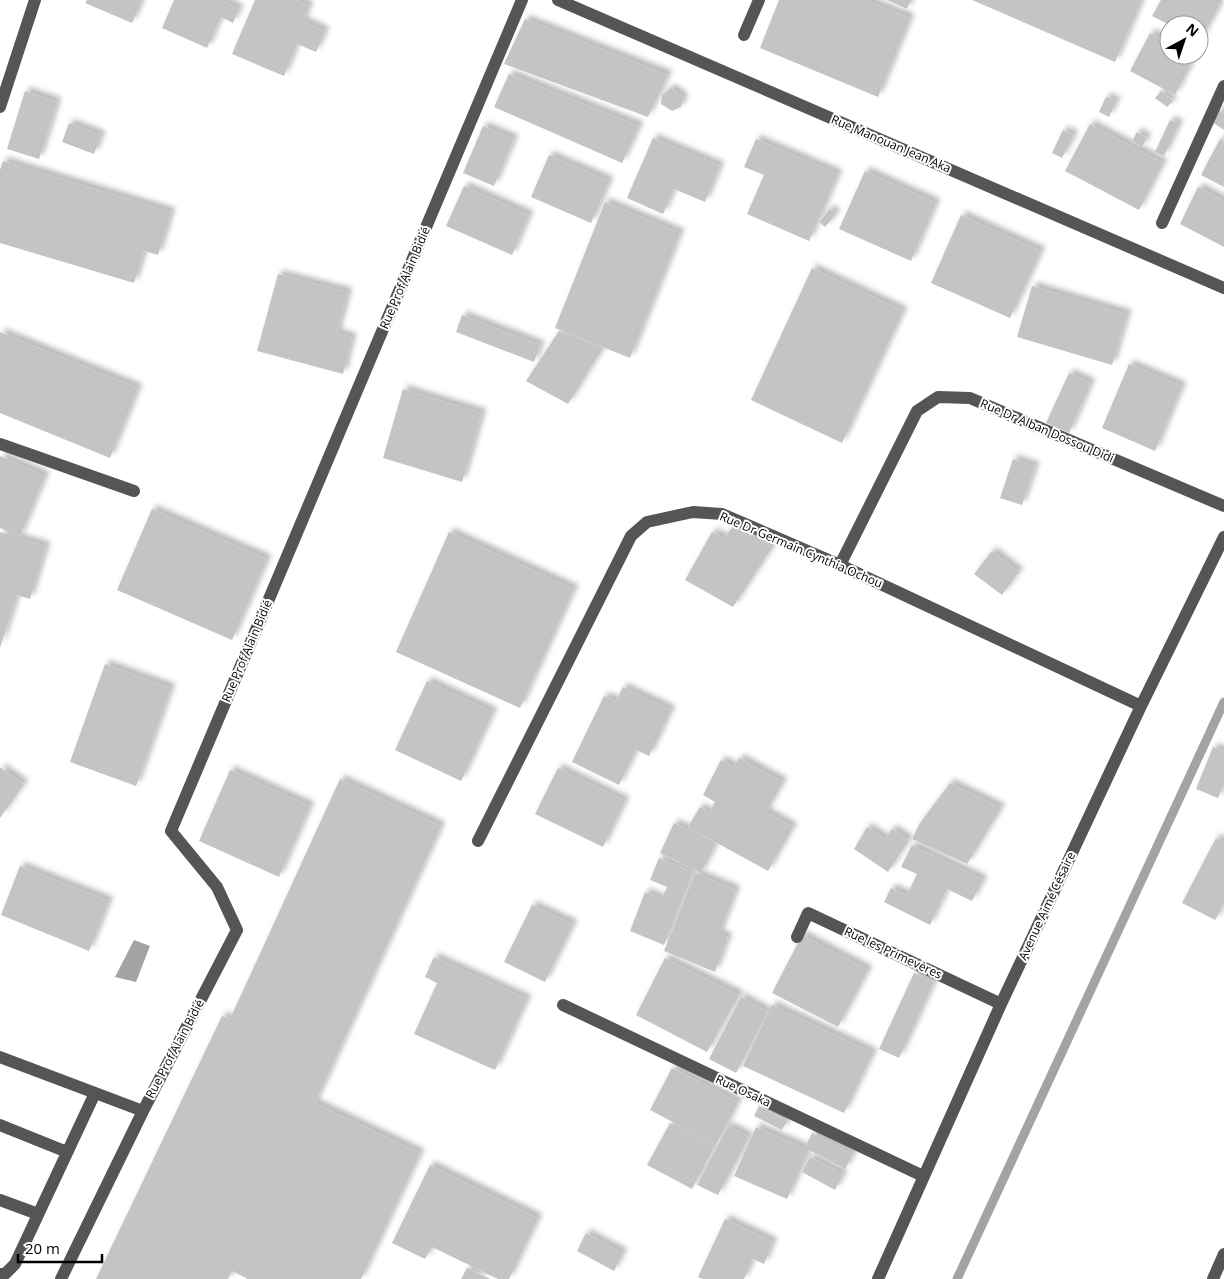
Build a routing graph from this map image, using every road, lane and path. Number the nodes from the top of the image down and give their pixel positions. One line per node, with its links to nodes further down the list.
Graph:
1 (35, 0): 7 (street)
2 (522, 0): 22 (street, Rue Prof Alain Bidié)
3 (558, 0): 9 (street, Rue Manouan Jean Aka)
4 (759, 0): 5 (street)
5 (744, 35)
6 (1224, 86): 8 (street)
7 (0, 107)
8 (1162, 223)
9 (1224, 288)
10 (0, 444): 11 (street)
11 (134, 491)
12 (1224, 506): 14 (street, Rue Dr Alban Dossou Didi)
13 (1224, 537): 15 (street, Avenue Aimé Césaire)
14 (840, 565): 15 (street, Rue Dr Germain Cynthia Ochou); 16 (street, Rue Dr Germain Cynthia Ochou)
15 (1142, 706): 18 (street, Avenue Aimé Césaire)
16 (478, 841)
17 (797, 937): 18 (street, Rue les Primevères)
18 (1001, 1004): 25 (street, Avenue Aimé Césaire)
19 (563, 1005): 25 (street, Rue Osaka)
20 (0, 1057): 21 (street)
21 (95, 1093): 22 (street); 24 (street)
22 (143, 1111): 30 (street, Rue Prof Alain Bidié)
23 (0, 1125): 24 (street)
24 (67, 1152): 27 (street)
25 (923, 1176): 31 (street, Avenue Aimé Césaire)
26 (0, 1200): 27 (street)
27 (38, 1214): 29 (street)
28 (1224, 1254): 32 (street)
29 (0, 1274)
30 (61, 1279)
31 (878, 1279)
32 (1213, 1279)

